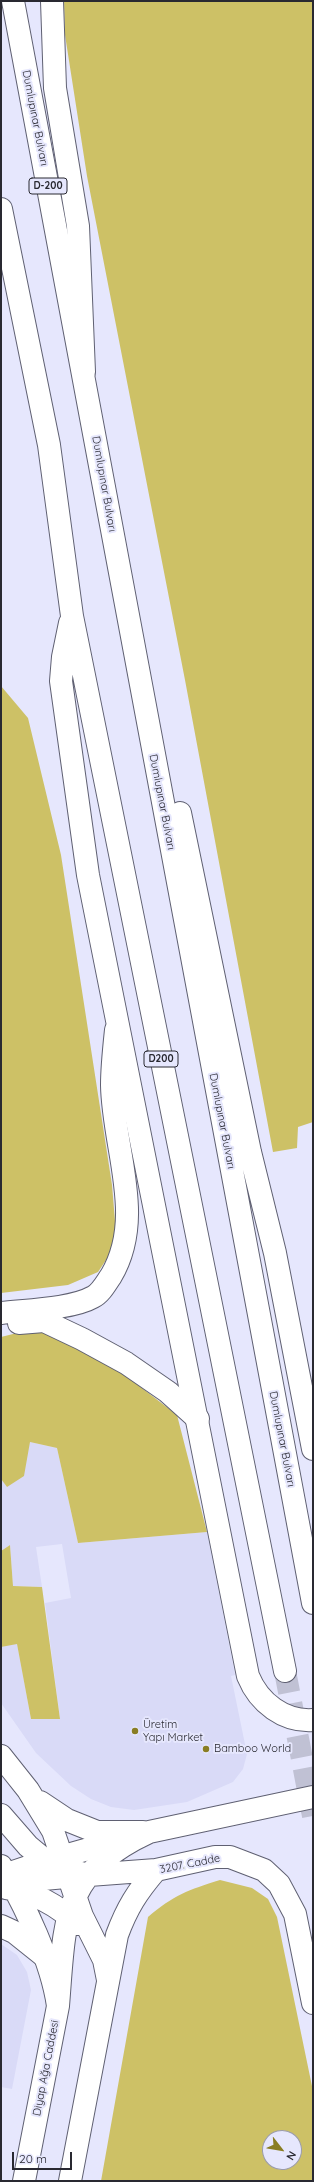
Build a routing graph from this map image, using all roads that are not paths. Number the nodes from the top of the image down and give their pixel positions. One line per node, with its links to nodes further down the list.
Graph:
1 (13, 1): 4 (main road, Dumlupınar Bulvarı / D-200)
2 (52, 1): 4 (main road)
3 (1, 209): 6 (main road, D200)
4 (84, 372): 5 (main road, Dumlupınar Bulvarı / D-200)
5 (126, 609): 10 (main road); 11 (main road, Dumlupınar Bulvarı)
6 (72, 616): 7 (main road); 12 (main road, D200)
7 (116, 1019): 8 (main road); 9 (main road)
8 (7, 1321): 9 (main road)
9 (198, 1419): 13 (main road)
10 (313, 1449)
11 (313, 1603)
12 (285, 1671)
13 (313, 1720)
14 (1, 1756): 15 (main road)
15 (28, 1790): 18 (main road, 3207. Cadde); 20 (main road)
16 (313, 1797): 18 (main road, 3207. Cadde)
17 (1, 1815): 20 (main road)
18 (148, 1832): 20 (main road, 3207. Cadde); 20 (main road, 3207. Cadde)
19 (156, 1870): 20 (main road, 3207. Cadde); 24 (main road); 25 (main road, 3207. Cadde)
20 (68, 1879): 21 (main road, 3207. Cadde); 21 (main road, 3207. Cadde); 21 (main road); 24 (main road); 26 (main road)
21 (5, 1880): 23 (main road, Diyap Ağa Caddesi)
22 (1, 1926): 23 (main road)
23 (44, 1956): 26 (main road, Diyap Ağa Caddesi)
24 (109, 1984): 28 (main road)
25 (313, 2003)
26 (58, 2006): 27 (main road, Diyap Ağa Caddesi)
27 (24, 2181)
28 (70, 2181)

